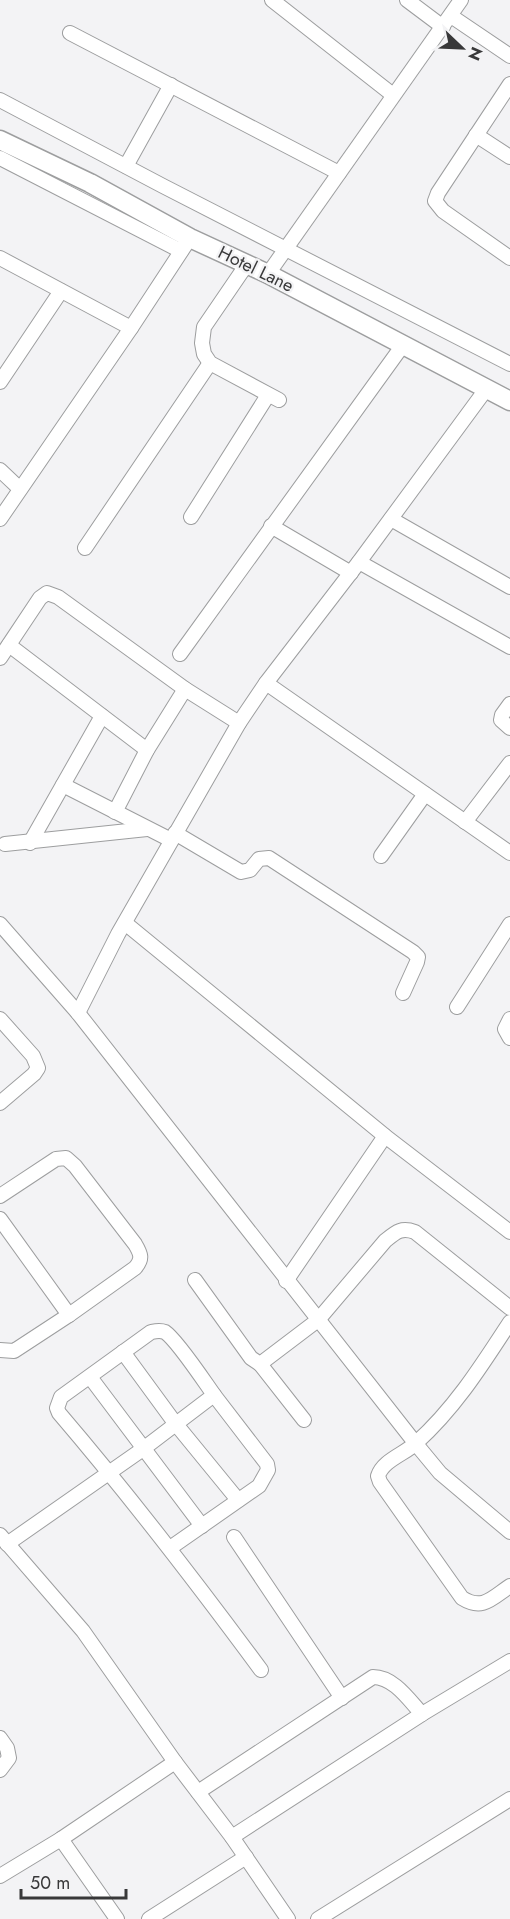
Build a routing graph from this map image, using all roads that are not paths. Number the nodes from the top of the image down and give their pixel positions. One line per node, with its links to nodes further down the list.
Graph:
1 (272, 0): 9 (street)
2 (407, 0): 4 (street)
3 (461, 0): 4 (street)
4 (447, 21): 6 (street); 9 (street)
5 (70, 33): 8 (street)
6 (510, 56)
7 (510, 84): 11 (street)
8 (171, 85): 15 (street); 16 (street)
9 (393, 95): 16 (street)
10 (0, 100): 15 (street)
11 (476, 135): 13 (street); 20 (street)
12 (0, 140): 17 (street, Hotel Lane)
13 (510, 157)
14 (0, 158): 17 (street)
15 (126, 166): 18 (street)
16 (339, 173): 18 (street)
17 (185, 244): 21 (street, Hotel Lane); 24 (street)
18 (285, 250): 22 (street); 27 (street)
19 (0, 258): 23 (street)
20 (510, 258)
21 (247, 264): 22 (street, Hotel Lane); 26 (street)
22 (271, 270): 25 (street, Hotel Lane)
23 (61, 291): 24 (street); 28 (street)
24 (131, 328): 32 (street)
25 (403, 345): 29 (street, Hotel Lane); 36 (street)
26 (210, 363): 33 (street); 37 (street)
27 (510, 364)
28 (0, 382)
29 (486, 388): 30 (street, Hotel Lane); 35 (street)
30 (510, 401)
31 (0, 470): 32 (street)
32 (20, 489): 34 (street)
33 (191, 517)
34 (0, 519)
35 (391, 519): 38 (street); 39 (street)
36 (272, 526): 38 (street); 42 (street)
37 (85, 548)
38 (355, 568): 41 (street); 44 (street)
39 (510, 587)
40 (9, 645): 43 (street); 45 (street); 47 (street)
41 (510, 647)
42 (180, 654)
43 (0, 658)
44 (266, 683): 48 (street); 53 (street)
45 (184, 689): 48 (street); 50 (street)
46 (510, 704): 49 (street)
47 (102, 716): 50 (street); 52 (street)
48 (239, 723): 57 (street)
49 (510, 728)
50 (147, 750): 54 (street)
51 (510, 763): 55 (street)
52 (63, 785): 54 (street); 59 (street)
53 (425, 794): 55 (street); 61 (street)
54 (115, 812): 56 (street)
55 (465, 822): 60 (street)
56 (147, 829): 57 (street); 59 (street)
57 (173, 837): 62 (street); 65 (street)
58 (2, 843): 59 (street)
59 (30, 843)
60 (510, 853)
61 (381, 856)
62 (125, 923): 67 (street); 72 (street)
63 (0, 924): 67 (street)
64 (510, 924): 66 (street)
65 (403, 993)
66 (457, 1007)
67 (78, 1013): 77 (street)
68 (0, 1019): 71 (street)
69 (510, 1019): 70 (street)
70 (510, 1038)
71 (1, 1102)
72 (385, 1136): 75 (street); 77 (street)
73 (0, 1196): 79 (street)
74 (0, 1219): 79 (street)
75 (510, 1232)
76 (195, 1280): 84 (street)
77 (286, 1281): 80 (street)
78 (510, 1308): 80 (street)
79 (69, 1315): 82 (street)
80 (318, 1320): 84 (street); 89 (street)
81 (510, 1322): 89 (street)
82 (0, 1350)
83 (123, 1352): 85 (street); 86 (street); 88 (street)
84 (260, 1364): 87 (street)
85 (90, 1377): 90 (street); 91 (street)
86 (214, 1395): 88 (street); 92 (street)
87 (304, 1420)
88 (175, 1423): 90 (street); 92 (street)
89 (416, 1444): 94 (street); 98 (street)
90 (142, 1449): 91 (street); 93 (street)
91 (110, 1473): 96 (street); 97 (street)
92 (238, 1500): 93 (street)
93 (202, 1526): 97 (street)
94 (510, 1532)
95 (234, 1537): 101 (street)
96 (4, 1539): 104 (street)
97 (170, 1548): 100 (street)
98 (510, 1586)
99 (510, 1661): 102 (street)
100 (261, 1670)
101 (342, 1698): 102 (street); 106 (street)
102 (422, 1714): 108 (street)
103 (0, 1738): 105 (street)
104 (175, 1762): 106 (street); 109 (street)
105 (0, 1770)
106 (198, 1792): 108 (street)
107 (510, 1799): 115 (street)
108 (232, 1837): 110 (street)
109 (61, 1839): 111 (street); 112 (street)
110 (246, 1857): 113 (street); 114 (street)
111 (0, 1876)
112 (117, 1919)
113 (149, 1919)
114 (288, 1919)
115 (318, 1919)

